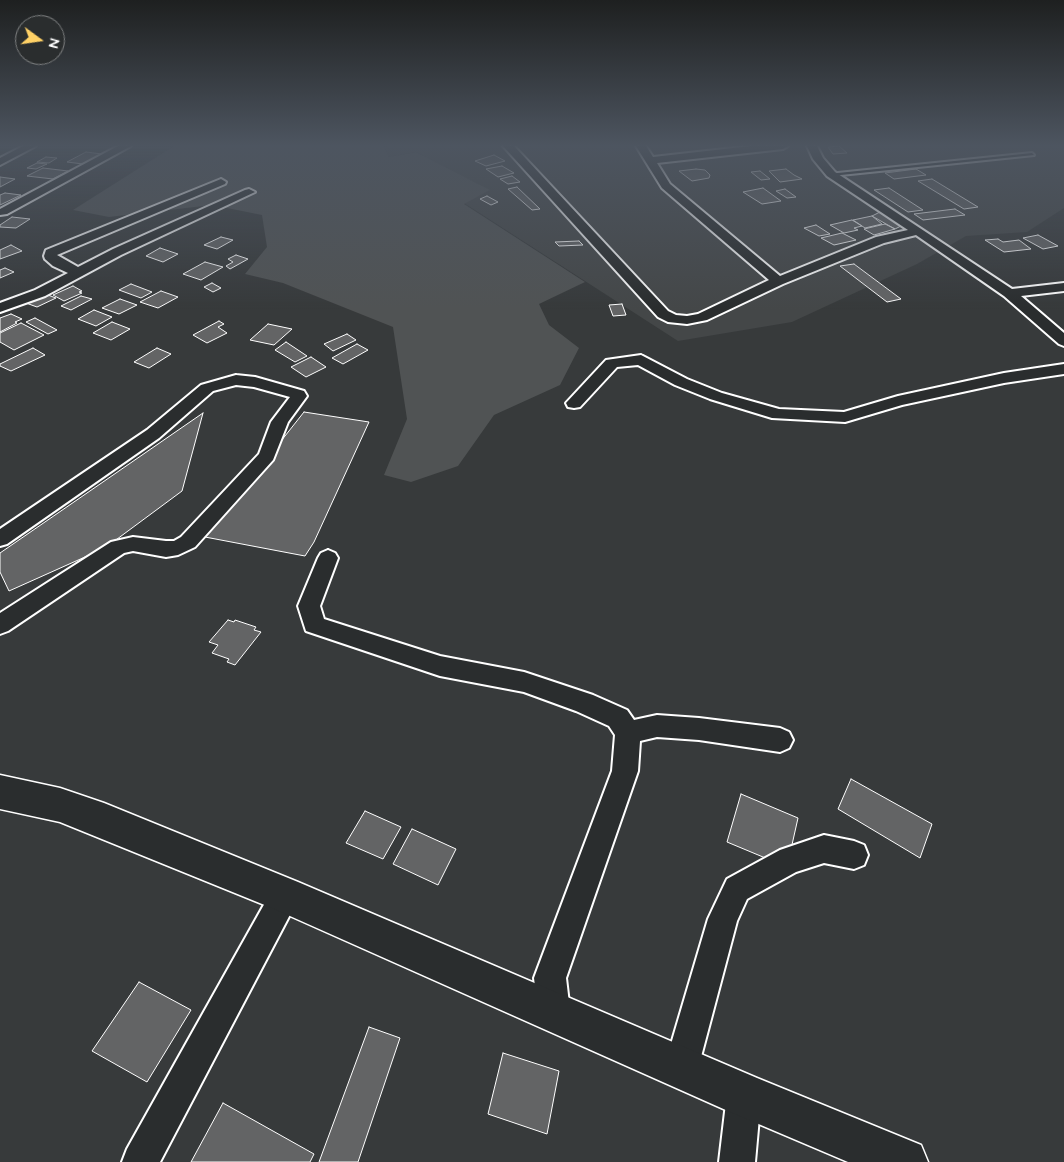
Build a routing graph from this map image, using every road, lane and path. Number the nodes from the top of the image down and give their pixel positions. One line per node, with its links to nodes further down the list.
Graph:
1 (23, 200): 7 (street)
2 (177, 200): 9 (street)
3 (231, 200): 9 (street)
4 (558, 200): 10 (street)
5 (683, 200): 10 (street)
6 (871, 200): 8 (street)
7 (1, 212)
8 (918, 231): 10 (street); 12 (street)
9 (79, 273): 13 (street)
10 (778, 281)
11 (1064, 287): 12 (street)
12 (1009, 293): 14 (street)
13 (0, 308)
14 (1064, 341)
15 (1064, 369): 16 (street)
16 (574, 403)
17 (0, 538): 19 (street)
18 (328, 558): 20 (street)
19 (0, 624)
20 (628, 733): 21 (street); 25 (street)
21 (780, 740)
22 (0, 792): 24 (street)
23 (854, 855): 26 (street)
24 (285, 895): 25 (street); 28 (street)
25 (554, 1012): 26 (street)
26 (681, 1068): 27 (street)
27 (744, 1095): 29 (street); 30 (street)
28 (140, 1162)
29 (737, 1162)
30 (904, 1162)

